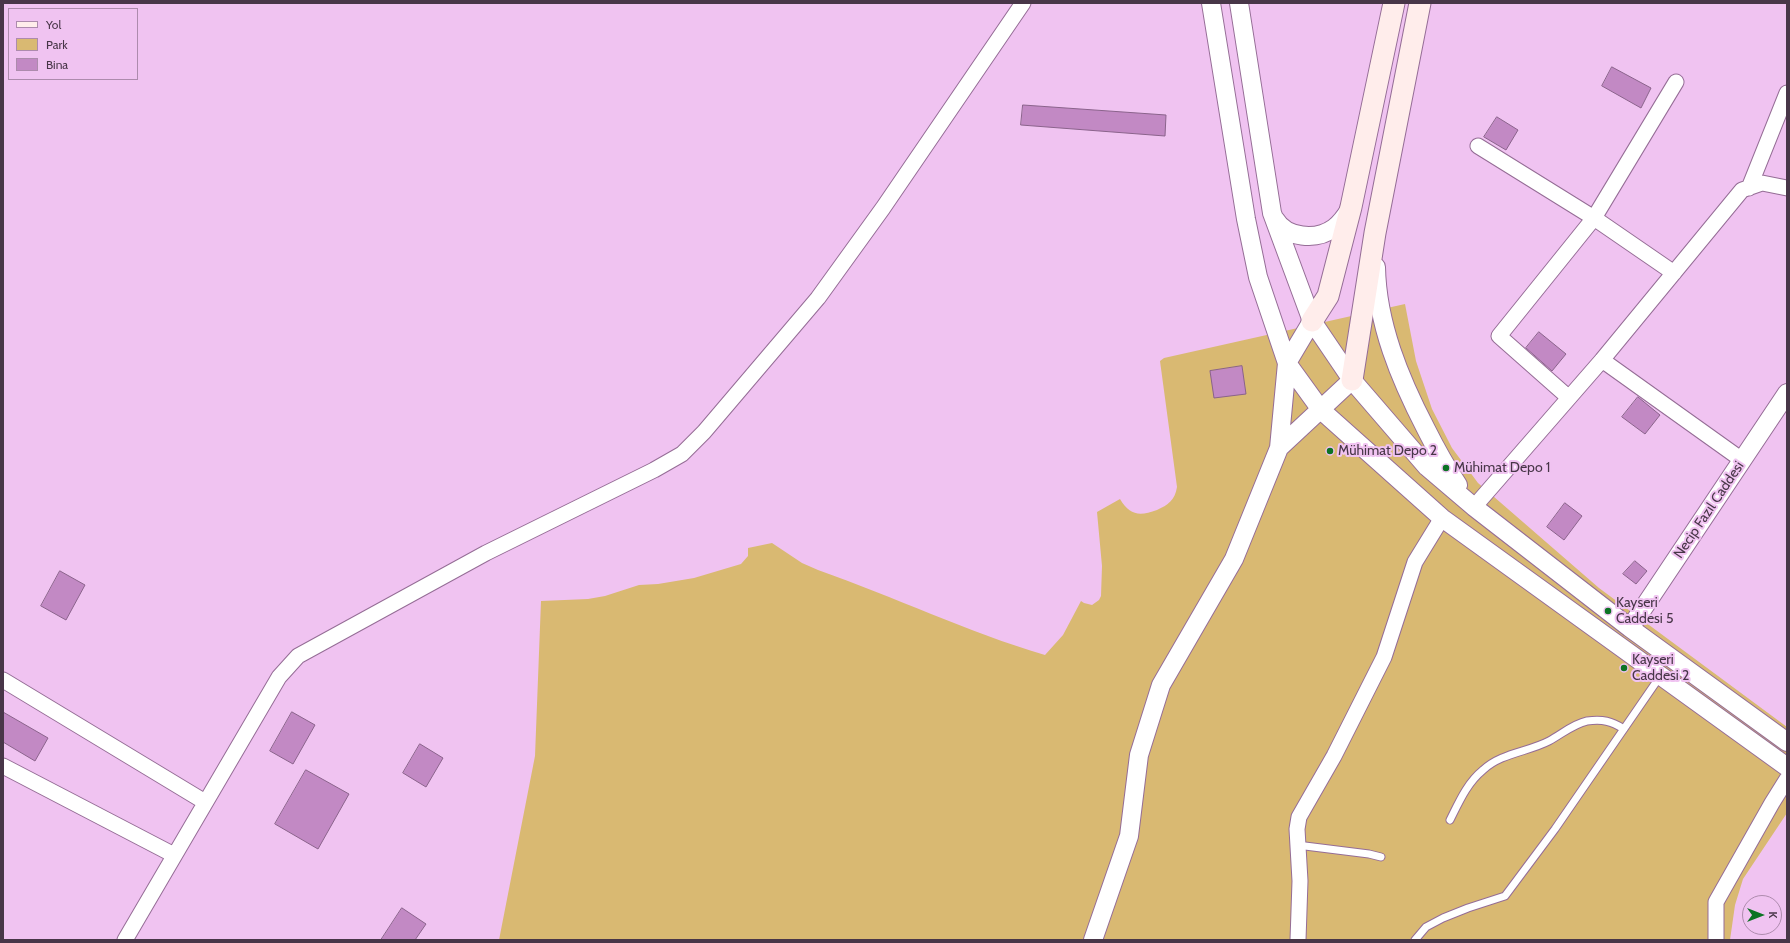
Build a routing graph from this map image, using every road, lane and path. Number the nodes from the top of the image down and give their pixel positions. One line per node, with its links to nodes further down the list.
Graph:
1 (1023, 3): 35 (street)
2 (1238, 3): 12 (street)
3 (1394, 3): 11 (main road)
4 (1420, 3): 14 (main road)
5 (1210, 4): 18 (street)
6 (1676, 82): 13 (street)
7 (1787, 93): 9 (street)
8 (1478, 146): 13 (street)
9 (1750, 188): 10 (street); 15 (street)
10 (1787, 188)
11 (1351, 206): 12 (street); 16 (main road)
12 (1272, 213): 16 (street)
13 (1594, 218): 15 (street); 21 (street)
14 (1375, 233): 19 (main road); 25 (street)
15 (1674, 273): 17 (street)
16 (1312, 321): 18 (street); 19 (street)
17 (1602, 360): 21 (street); 24 (street)
18 (1287, 363): 22 (street); 23 (street)
19 (1352, 380): 22 (street); 25 (street)
20 (1787, 393): 24 (street, Necip Fazıl Caddesi)
21 (1568, 397): 25 (street)
22 (1321, 410): 23 (street); 26 (street)
23 (1279, 448): 41 (street)
24 (1742, 460): 27 (street, Necip Fazıl Caddesi)
25 (1474, 507): 27 (street)
26 (1442, 518): 28 (street); 37 (street)
27 (1630, 628): 31 (street)
28 (1661, 675): 30 (lane); 33 (street)
29 (3, 680): 35 (street)
30 (1624, 729): 36 (lane); 43 (lane)
31 (1787, 742)
32 (3, 766): 38 (street)
33 (1787, 767)
34 (1787, 779): 44 (street)
35 (205, 802): 38 (street)
36 (1450, 820)
37 (1297, 845): 39 (lane); 42 (street)
38 (174, 855): 40 (street)
39 (1381, 857)
40 (125, 940)
41 (1093, 940)
42 (1298, 940)
43 (1415, 940)
44 (1716, 940)

